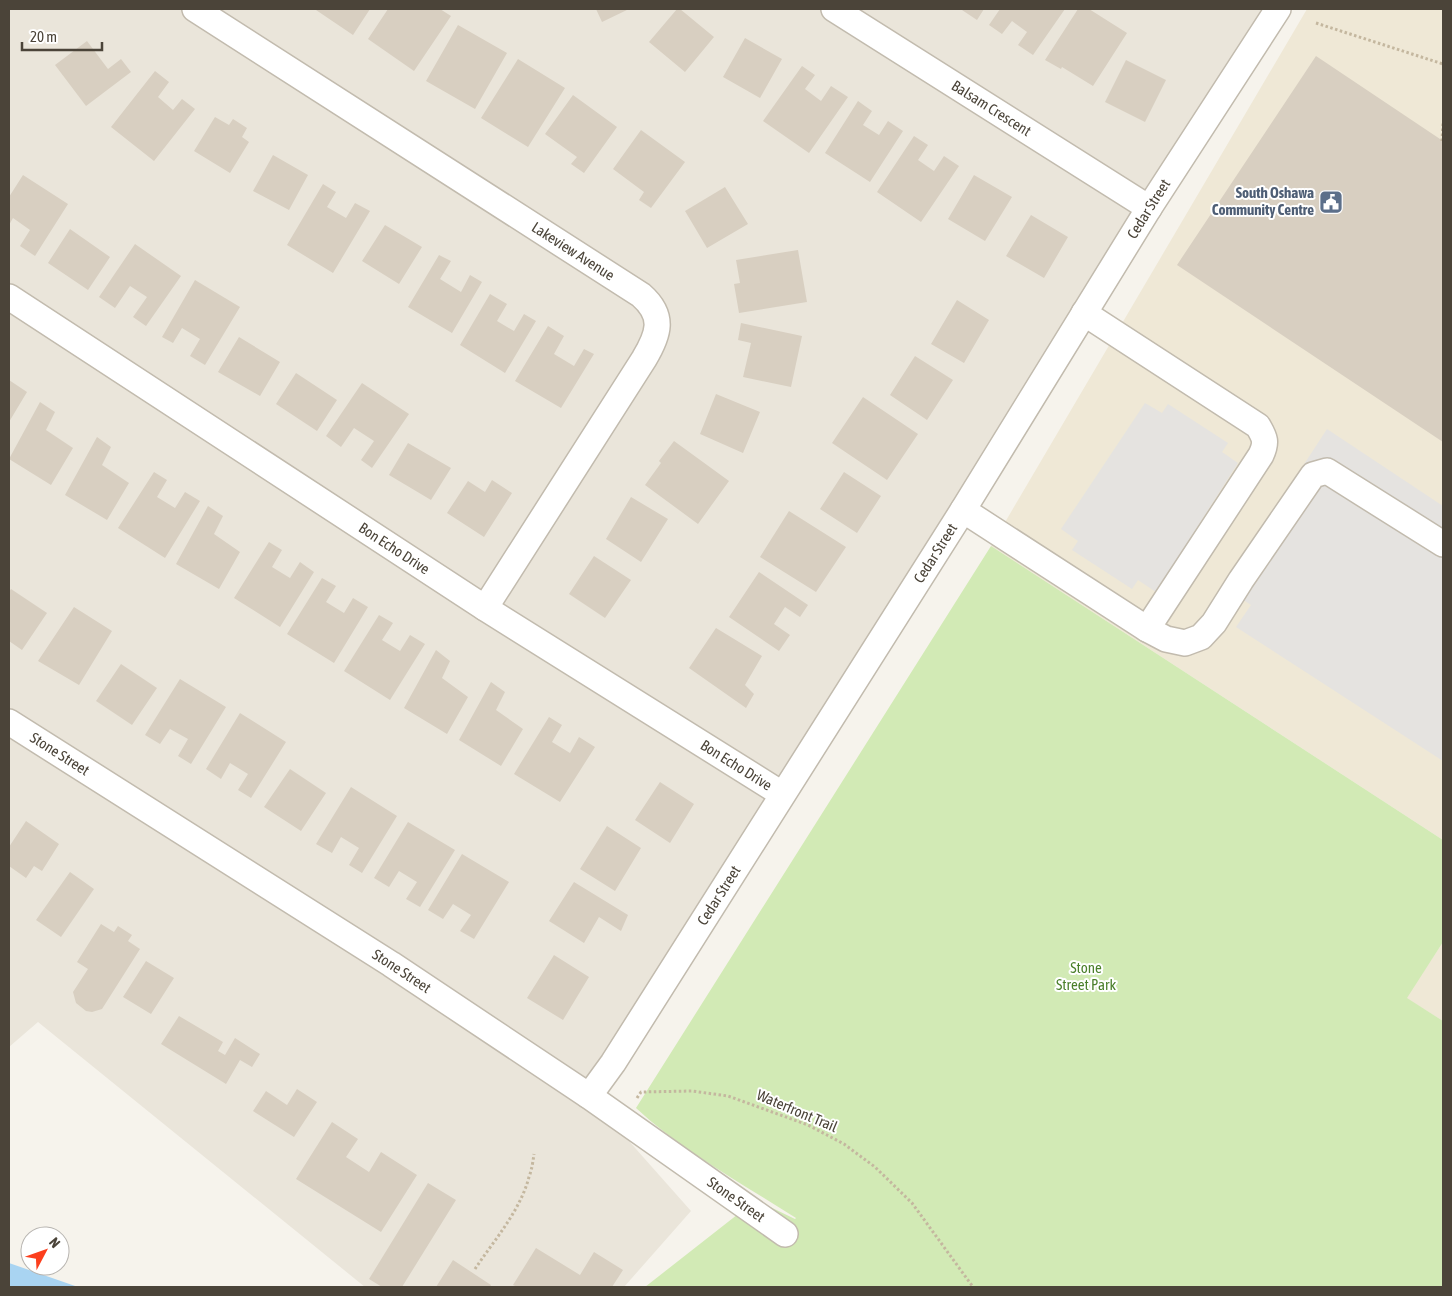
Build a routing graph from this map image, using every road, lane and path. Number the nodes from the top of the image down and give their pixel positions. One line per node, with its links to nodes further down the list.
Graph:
1 (195, 9): 13 (street, Lakeview Avenue)
2 (834, 9): 8 (street, Balsam Crescent)
3 (1278, 9): 8 (street, Cedar Street)
4 (1316, 23): 5 (path)
5 (1443, 64)
6 (1443, 123): 7 (path)
7 (1442, 140)
8 (1148, 208): 10 (street, Cedar Street)
9 (9, 297): 13 (street, Bon Echo Drive)
10 (1084, 313): 11 (street, Cedar Street); 14 (street)
11 (963, 510): 14 (street); 16 (street, Cedar Street)
12 (1443, 544): 14 (street)
13 (485, 608): 16 (street, Bon Echo Drive)
14 (1147, 629)
15 (9, 722): 17 (street, Stone Street)
16 (782, 794): 17 (street, Cedar Street)
17 (589, 1096): 18 (street, Stone Street)
18 (623, 1120): 20 (street, Stone Street); 22 (path, Waterfront Trail)
19 (534, 1154): 21 (path)
20 (785, 1234)
21 (475, 1268)
22 (973, 1287)

